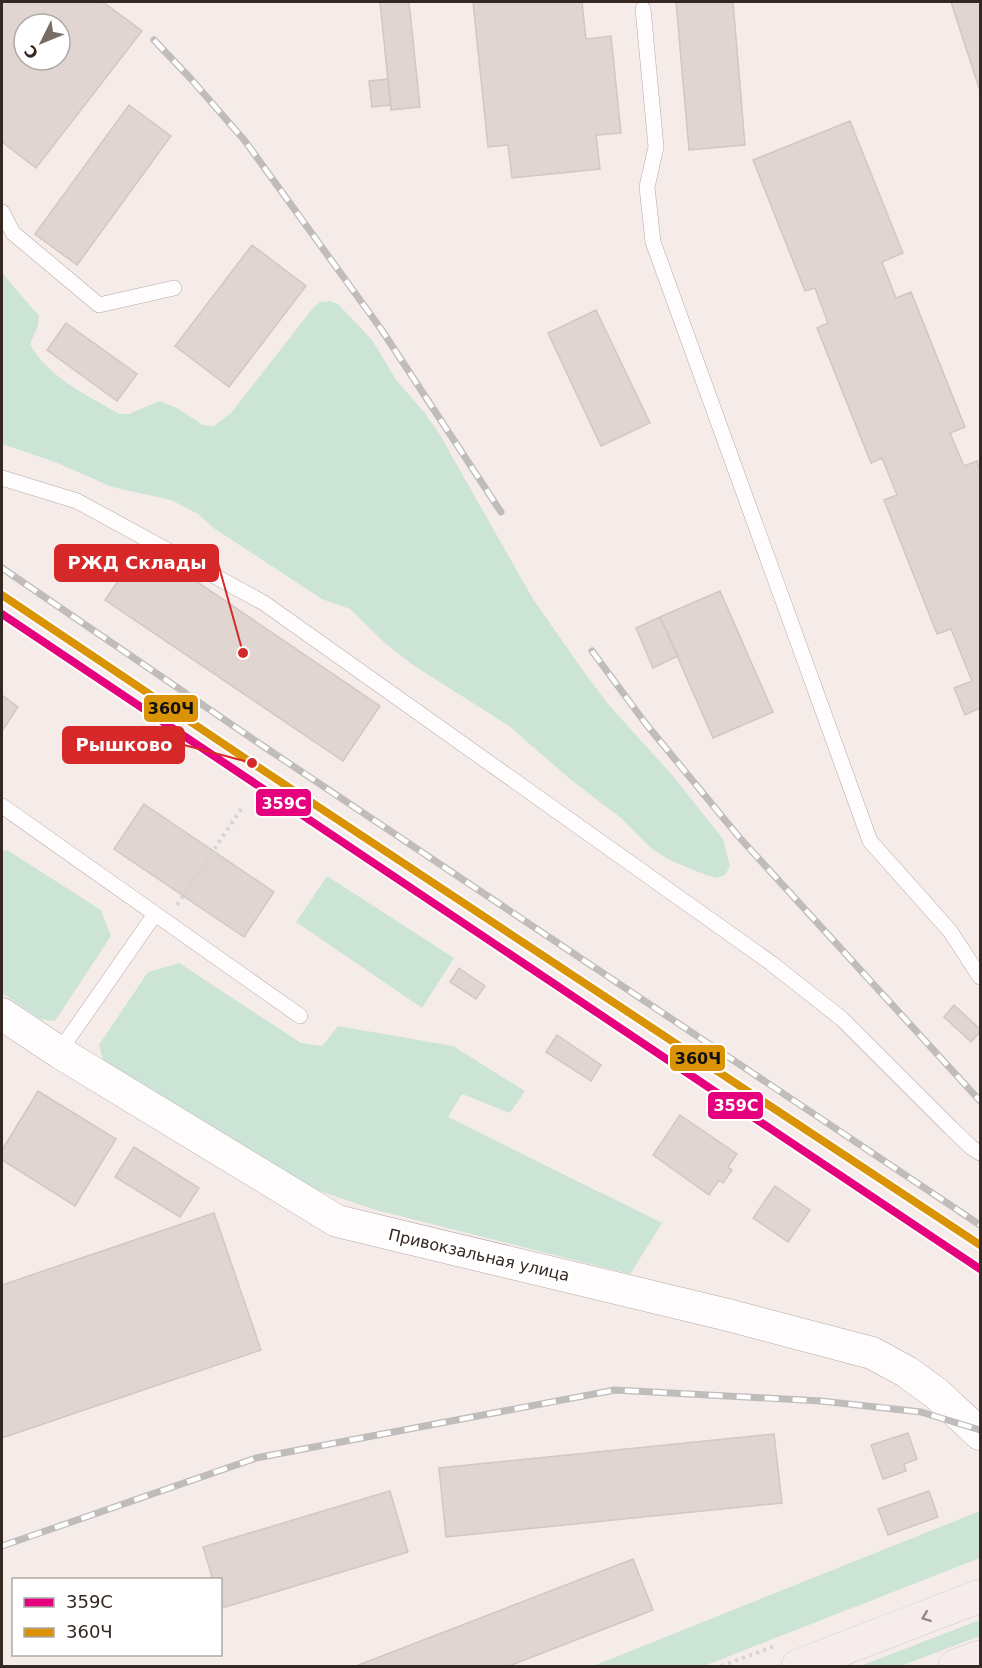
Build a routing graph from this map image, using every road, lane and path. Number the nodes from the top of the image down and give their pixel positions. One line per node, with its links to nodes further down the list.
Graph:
1 (643, 9): 8 (lane)
2 (2, 212): 3 (lane)
3 (174, 288)
4 (2, 478): 12 (lane)
5 (2, 806): 7 (lane)
6 (243, 806): 7 (path)
7 (161, 918): 10 (lane); 11 (lane)
8 (981, 977)
9 (2, 1014): 11 (street, Привокзальная улица)
10 (300, 1016)
11 (58, 1052): 13 (street, Привокзальная улица)
12 (981, 1153)
13 (981, 1434)
14 (981, 1596): 16 (main road, one-way to 16)
15 (981, 1657): 17 (main road)
16 (798, 1666)
17 (955, 1666)

